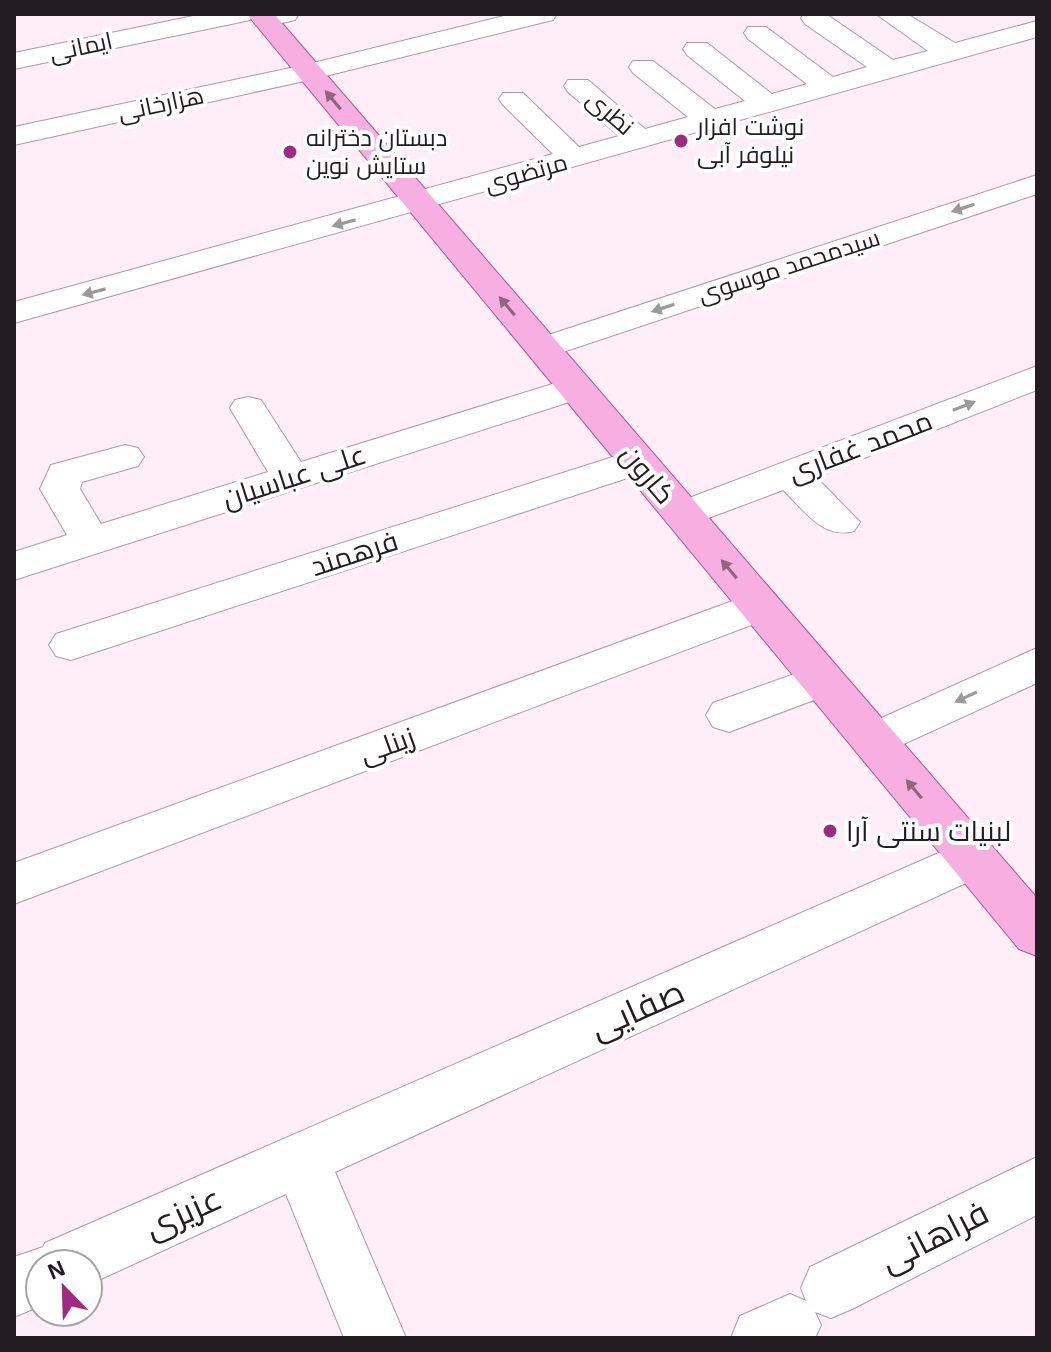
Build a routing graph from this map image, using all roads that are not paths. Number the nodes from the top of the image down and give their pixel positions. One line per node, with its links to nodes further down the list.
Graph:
1 (544, 14): 14 (street, هزارخانی)
2 (889, 14): 10 (street)
3 (263, 15): 11 (street, ایمانی); 14 (main road, کارون)
4 (814, 18): 13 (street)
5 (982, 22): 8 (street)
6 (1037, 29): 8 (street, مرتضوی)
7 (757, 33): 16 (street)
8 (1007, 37): 10 (street, مرتضوی)
9 (697, 49): 18 (street)
10 (951, 53): 13 (street, مرتضوی)
11 (14, 61)
12 (643, 67): 19 (street)
13 (889, 70): 16 (street, مرتضوی)
14 (309, 72): 20 (street, هزارخانی); 24 (main road, کارون, one-way to 14)
15 (578, 86): 21 (street, نظری)
16 (829, 87): 18 (street, مرتضوی)
17 (513, 99): 22 (street)
18 (768, 105): 19 (street, مرتضوی)
19 (710, 120): 21 (street, مرتضوی)
20 (14, 136)
21 (641, 140): 22 (street, مرتضوی)
22 (575, 159): 24 (street, مرتضوی)
23 (1037, 184): 26 (street, سیدمحمد موسوی, one-way to 26)
24 (420, 203): 25 (street, مرتضوی, one-way to 25); 26 (main road, کارون, one-way to 24)
25 (14, 313)
26 (542, 348): 28 (main road, کارون)
27 (1037, 377): 32 (street, محمد غفاری, one-way to 27)
28 (575, 388): 31 (main road, کارون); 33 (street, علی عباسیان)
29 (248, 408): 33 (street)
30 (125, 457): 36 (street)
31 (638, 461): 34 (main road, کارون); 39 (street, فرهمند)
32 (789, 473): 34 (street, محمد غفاری); 35 (street)
33 (290, 476): 36 (street, علی عباسیان)
34 (682, 515): 38 (main road, کارون, one-way to 34)
35 (840, 522)
36 (91, 541): 37 (street, علی عباسیان)
37 (14, 566)
38 (760, 606): 41 (main road, کارون); 45 (street, زینلی)
39 (71, 645)
40 (1037, 664): 43 (street, one-way to 43)
41 (822, 680): 42 (street); 43 (main road, کارون)
42 (729, 715)
43 (873, 741): 44 (main road, کارون, one-way to 43)
44 (973, 858): 46 (main road, کارون); 47 (street, صفایی)
45 (14, 884)
46 (1037, 934)
47 (301, 1160): 49 (street, عزیزی); 51 (street)
48 (1037, 1185): 50 (street, فراهانی)
49 (102, 1248)
50 (794, 1317)
51 (375, 1338)

